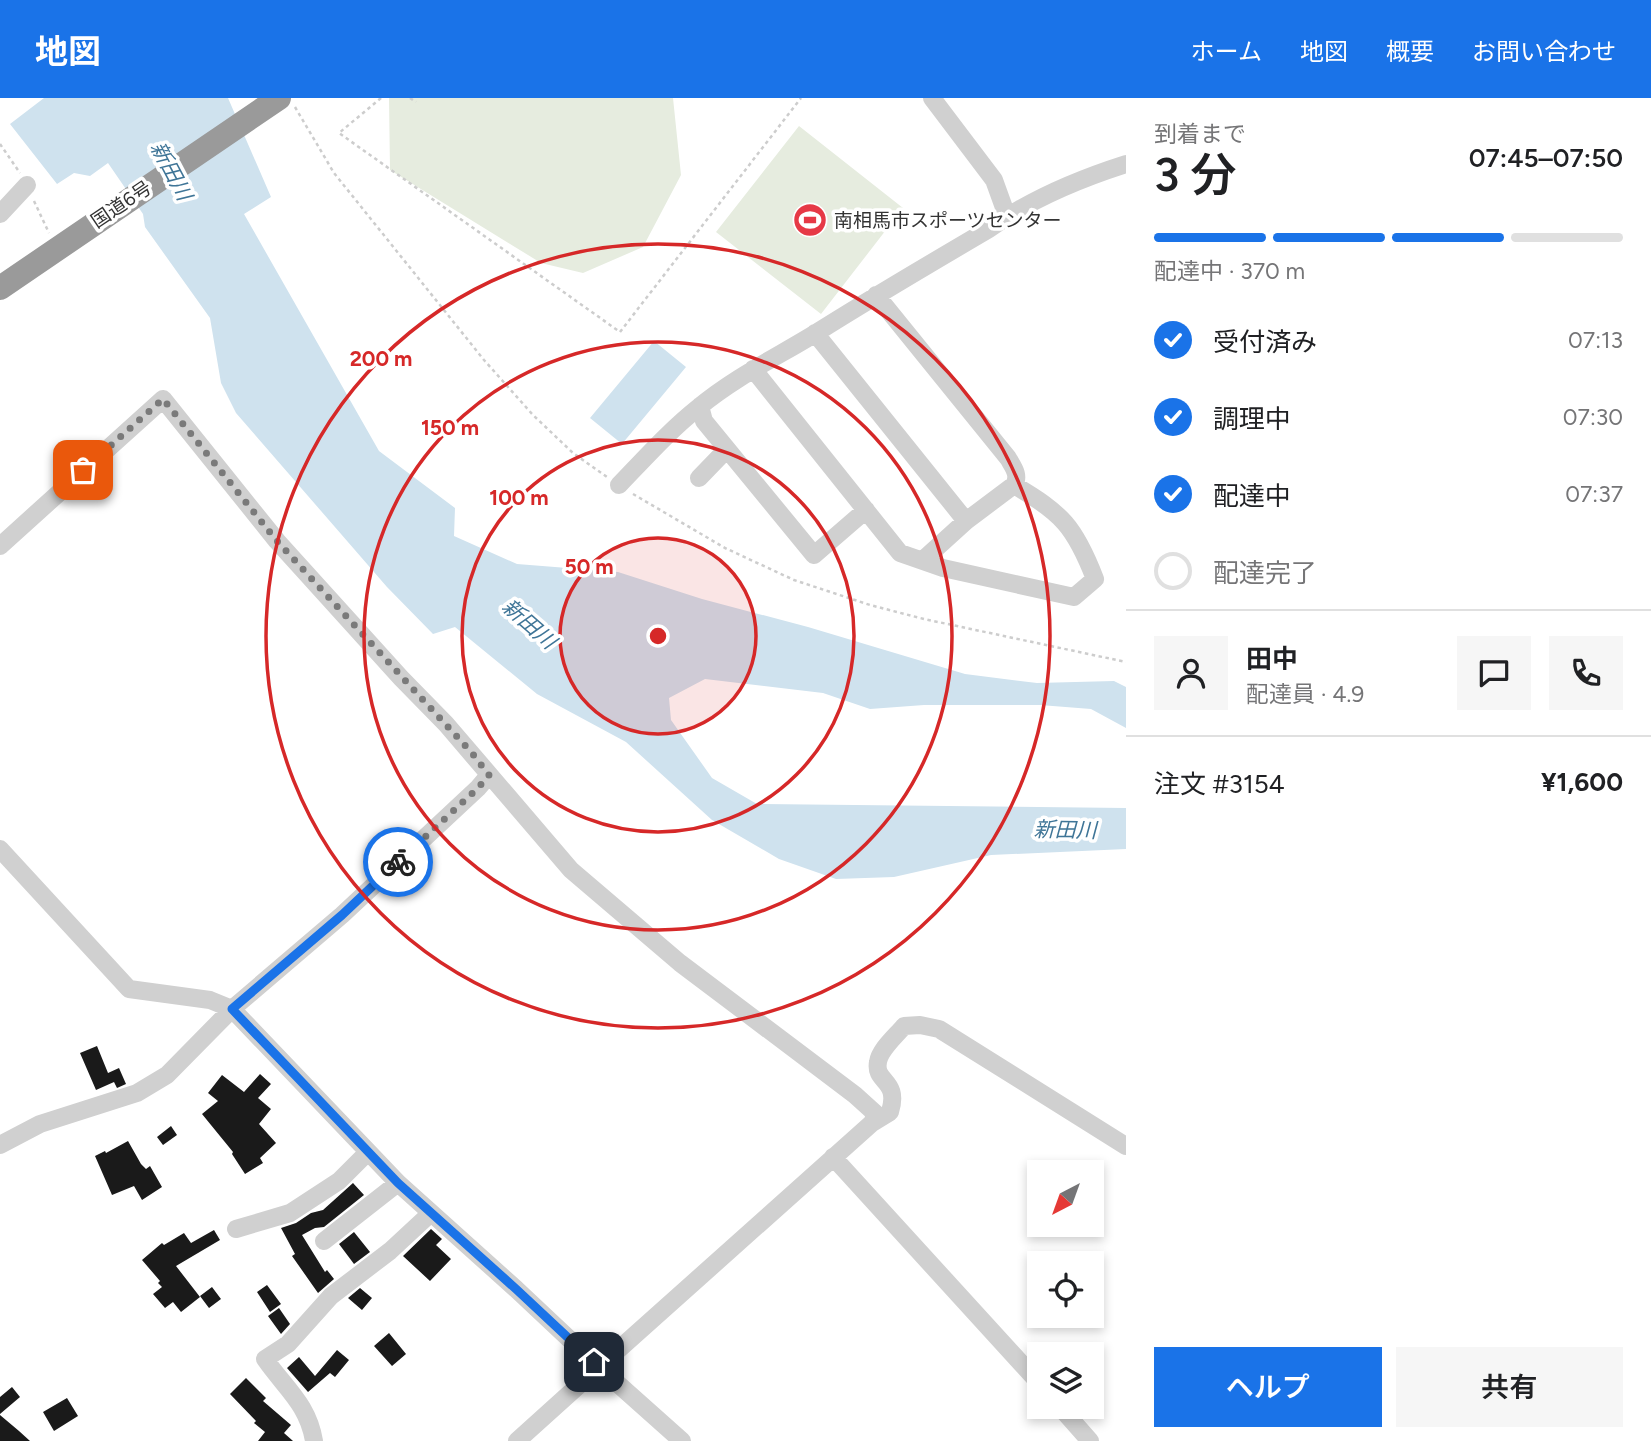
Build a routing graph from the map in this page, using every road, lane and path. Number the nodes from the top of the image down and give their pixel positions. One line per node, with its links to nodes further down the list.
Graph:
1 (382, 98): 3 (path)
2 (410, 98): 6 (path)
3 (801, 98)
4 (932, 98): 11 (street)
5 (273, 102): 12 (highway, 国道6号)
6 (416, 102)
7 (0, 144): 9 (path)
8 (1126, 164): 11 (street)
9 (27, 185): 10 (street); 12 (path)
10 (0, 214)
11 (1007, 216): 14 (street)
12 (60, 239): 13 (highway, 国道6号)
13 (0, 288)
14 (876, 295): 15 (street); 21 (street)
15 (815, 333): 16 (street); 23 (street)
16 (753, 369): 17 (street); 22 (street)
17 (700, 406): 18 (street); 20 (street)
18 (727, 449): 19 (street); 22 (street)
19 (699, 478)
20 (619, 485)
21 (1014, 485): 23 (street); 25 (street)
22 (866, 510): 25 (street)
23 (966, 521): 25 (street)
24 (0, 546): 26 (street)
25 (923, 560)
26 (489, 775): 28 (street); 29 (street)
27 (0, 849): 28 (street)
28 (232, 1009): 30 (street); 32 (street)
29 (872, 1123): 31 (street); 33 (street)
30 (0, 1145)
31 (1126, 1146)
32 (368, 1152): 34 (street); 36 (street)
33 (833, 1157): 38 (street); 39 (street)
34 (398, 1183): 35 (street); 37 (street)
35 (431, 1213): 38 (street); 41 (street)
36 (236, 1229)
37 (324, 1241)
38 (599, 1367): 42 (street); 43 (street)
39 (1027, 1370)
40 (1071, 1419): 44 (street)
41 (314, 1441)
42 (517, 1441)
43 (682, 1441)
44 (1090, 1441)

